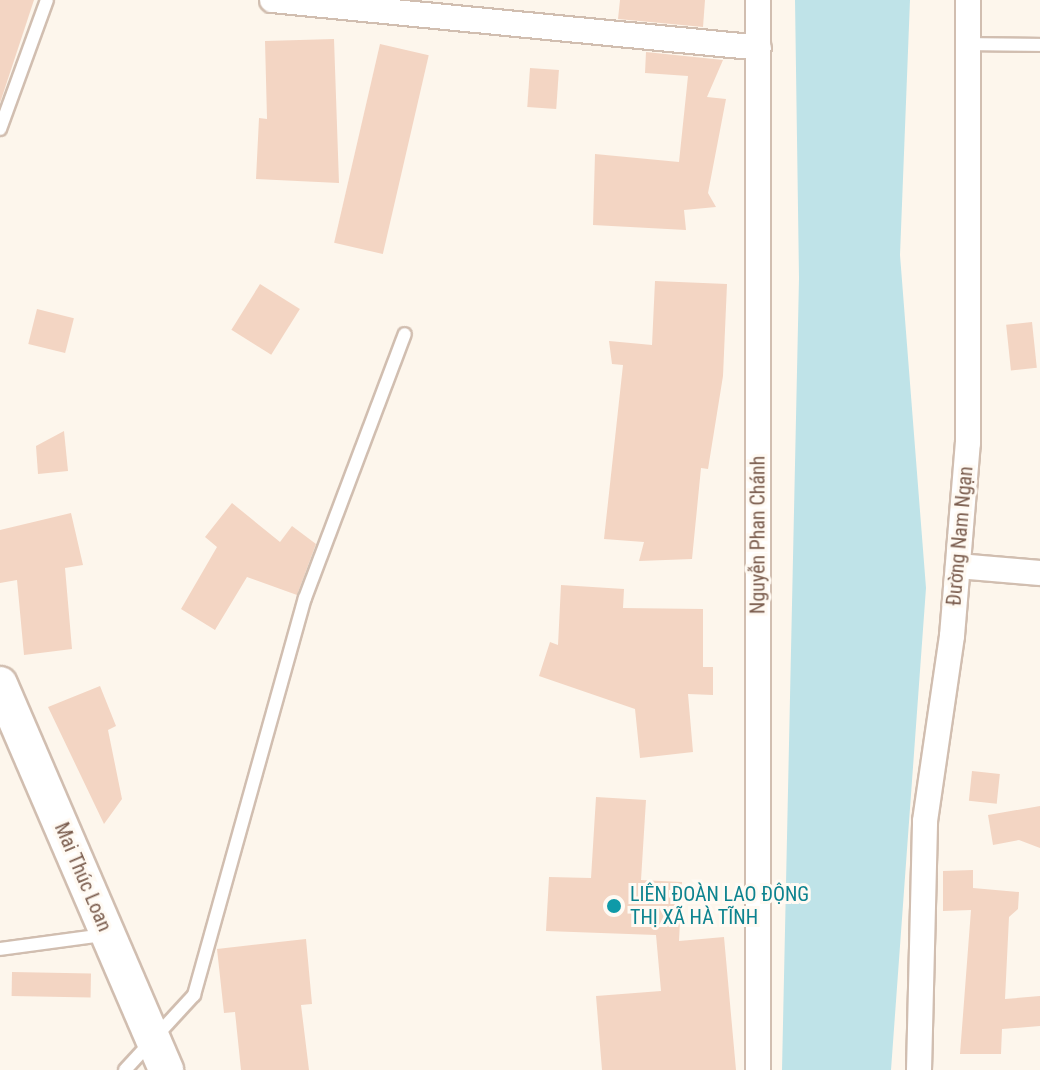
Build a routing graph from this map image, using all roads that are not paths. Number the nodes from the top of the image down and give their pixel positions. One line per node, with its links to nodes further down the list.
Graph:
1 (47, 0): 9 (lane)
2 (272, 0): 5 (street)
3 (758, 0): 8 (street, Nguyễn Phan Chánh)
4 (968, 0): 6 (street, Đường Nam Ngạn)
5 (326, 4): 8 (street)
6 (968, 44): 7 (lane); 11 (street, Đường Nam Ngạn)
7 (1040, 45)
8 (759, 48): 18 (street, Nguyễn Phan Chánh)
9 (0, 129)
10 (405, 334): 16 (lane)
11 (958, 566): 12 (street); 19 (street, Đường Nam Ngạn)
12 (1040, 573)
13 (0, 684): 14 (main road, Mai Thúc Loan)
14 (108, 934): 15 (lane); 16 (main road, Mai Thúc Loan)
15 (0, 949)
16 (160, 1057): 17 (lane)
17 (125, 1070)
18 (758, 1070)
19 (919, 1070)

